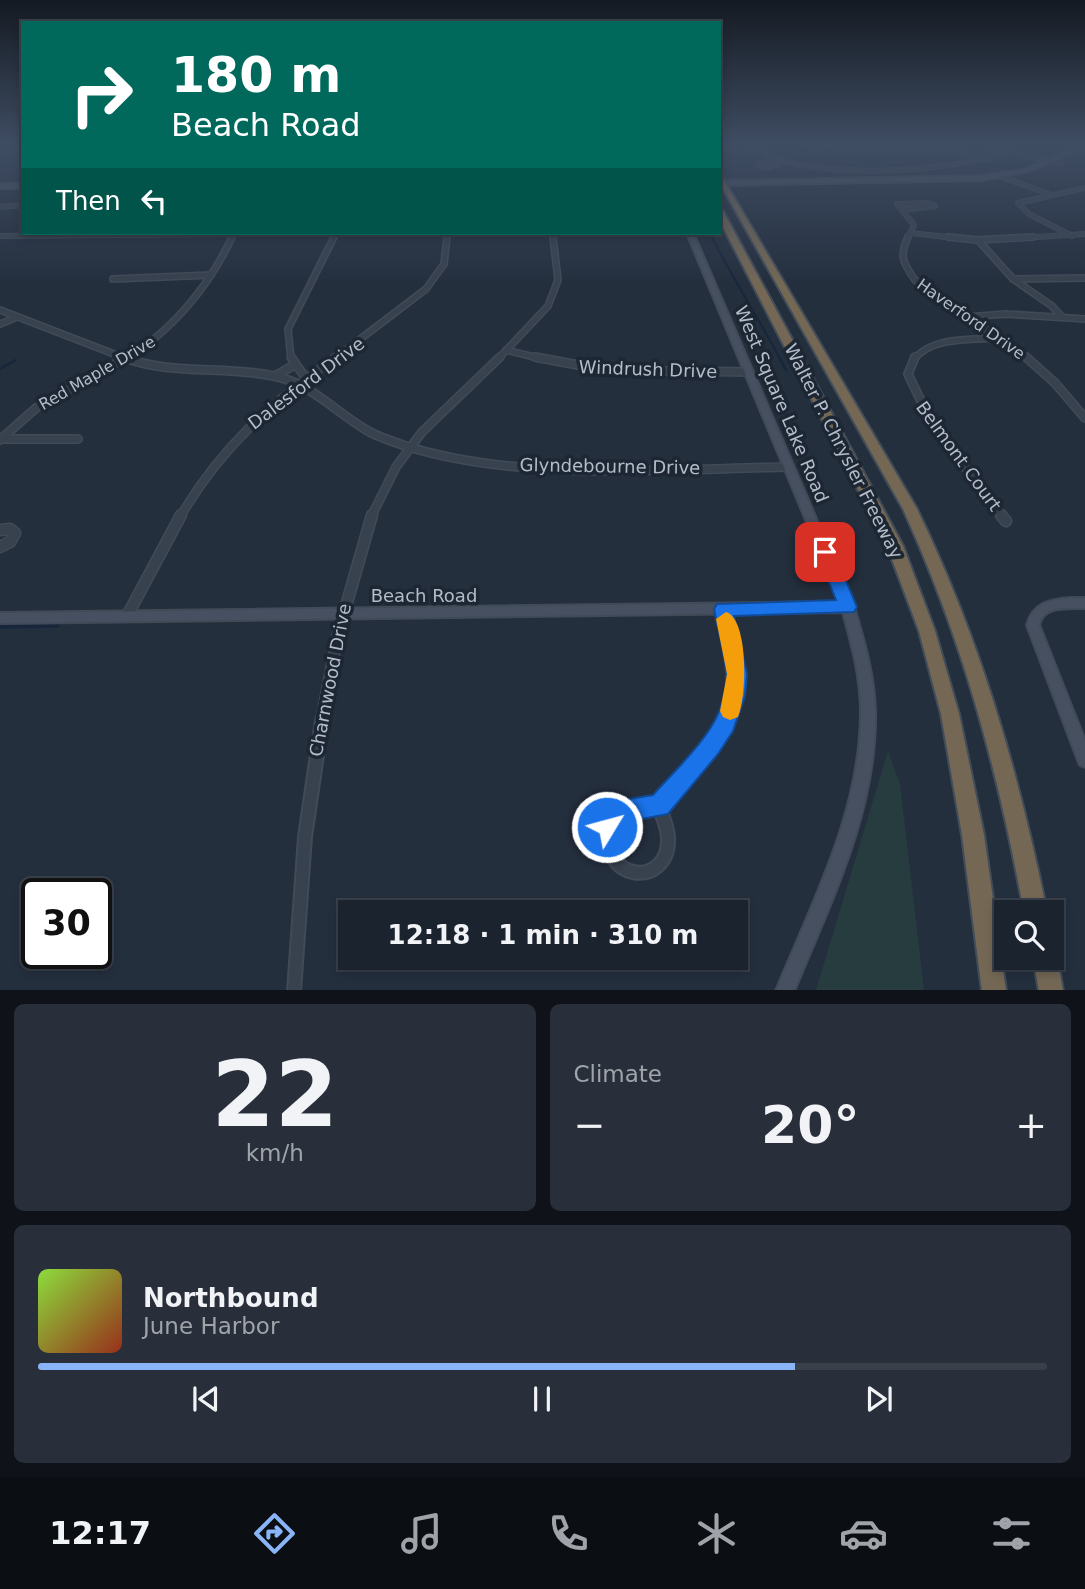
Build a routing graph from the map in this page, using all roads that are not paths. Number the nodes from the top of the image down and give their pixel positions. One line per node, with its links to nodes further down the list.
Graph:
1 (726, 192): 57 (highway, Walter P. Chrysler Freeway)
2 (1037, 192): 6 (street)
3 (1045, 192): 5 (street)
4 (1066, 192): 5 (street)
5 (1053, 195): 6 (street)
6 (1046, 196): 20 (street)
7 (21, 205): 8 (street)
8 (0, 207)
9 (903, 210): 9 (street); 11 (street, Haverford Drive)
10 (721, 215): 61 (highway, Walter P. Chrysler Freeway)
11 (910, 233): 21 (street); 28 (street, Haverford Drive)
12 (1085, 234): 20 (street)
13 (78, 235): 19 (street)
14 (233, 235): 22 (street, Red Maple Drive)
15 (335, 235): 35 (street)
16 (447, 235): 38 (street, Dalesford Drive)
17 (552, 235): 33 (street, Charnwood Drive)
18 (691, 235): 36 (main road, West Square Lake Road)
19 (0, 236)
20 (1072, 236): 21 (street)
21 (978, 240): 25 (street)
22 (211, 275): 24 (street); 34 (street, Red Maple Drive)
23 (1085, 278): 25 (street)
24 (113, 279)
25 (1013, 279): 29 (street)
26 (0, 310): 27 (street, Glyndebourne Drive)
27 (17, 317): 31 (street); 34 (street, Glyndebourne Drive)
28 (967, 317): 29 (street); 32 (street, Haverford Drive)
29 (1062, 317): 30 (street)
30 (1085, 319)
31 (0, 324)
32 (999, 338): 41 (street, Haverford Drive); 46 (street, Belmont Court)
33 (506, 350): 36 (street, Windrush Drive); 44 (street, Charnwood Drive)
34 (124, 360): 37 (street, Glyndebourne Drive); 43 (street, Red Maple Drive)
35 (294, 365): 37 (street); 38 (street)
36 (749, 372): 45 (main road, West Square Lake Road)
37 (275, 376): 39 (street, Glyndebourne Drive)
38 (308, 380): 39 (street, Dalesford Drive); 40 (street)
39 (299, 387): 40 (street, Glyndebourne Drive); 53 (street, Dalesford Drive)
40 (314, 392): 44 (street, Glyndebourne Drive)
41 (1085, 417)
42 (78, 439): 43 (street)
43 (0, 440)
44 (410, 447): 45 (street, Glyndebourne Drive); 52 (street, Charnwood Drive)
45 (789, 467): 50 (main road, West Square Lake Road)
46 (1006, 520)
47 (0, 530): 48 (street)
48 (0, 547)
49 (1085, 603): 55 (main road)
50 (848, 607): 51 (main road, Beach Road); 60 (main road, West Square Lake Road)
51 (723, 609): 52 (main road, Beach Road); 56 (street)
52 (344, 613): 53 (main road, Beach Road); 59 (street, Charnwood Drive)
53 (127, 617): 54 (main road, Beach Road)
54 (0, 618)
55 (1085, 760)
56 (659, 806): 56 (street)
57 (1033, 900)
58 (1047, 970): 62 (highway)
59 (294, 990)
60 (785, 990)
61 (994, 990)
62 (1051, 990)

